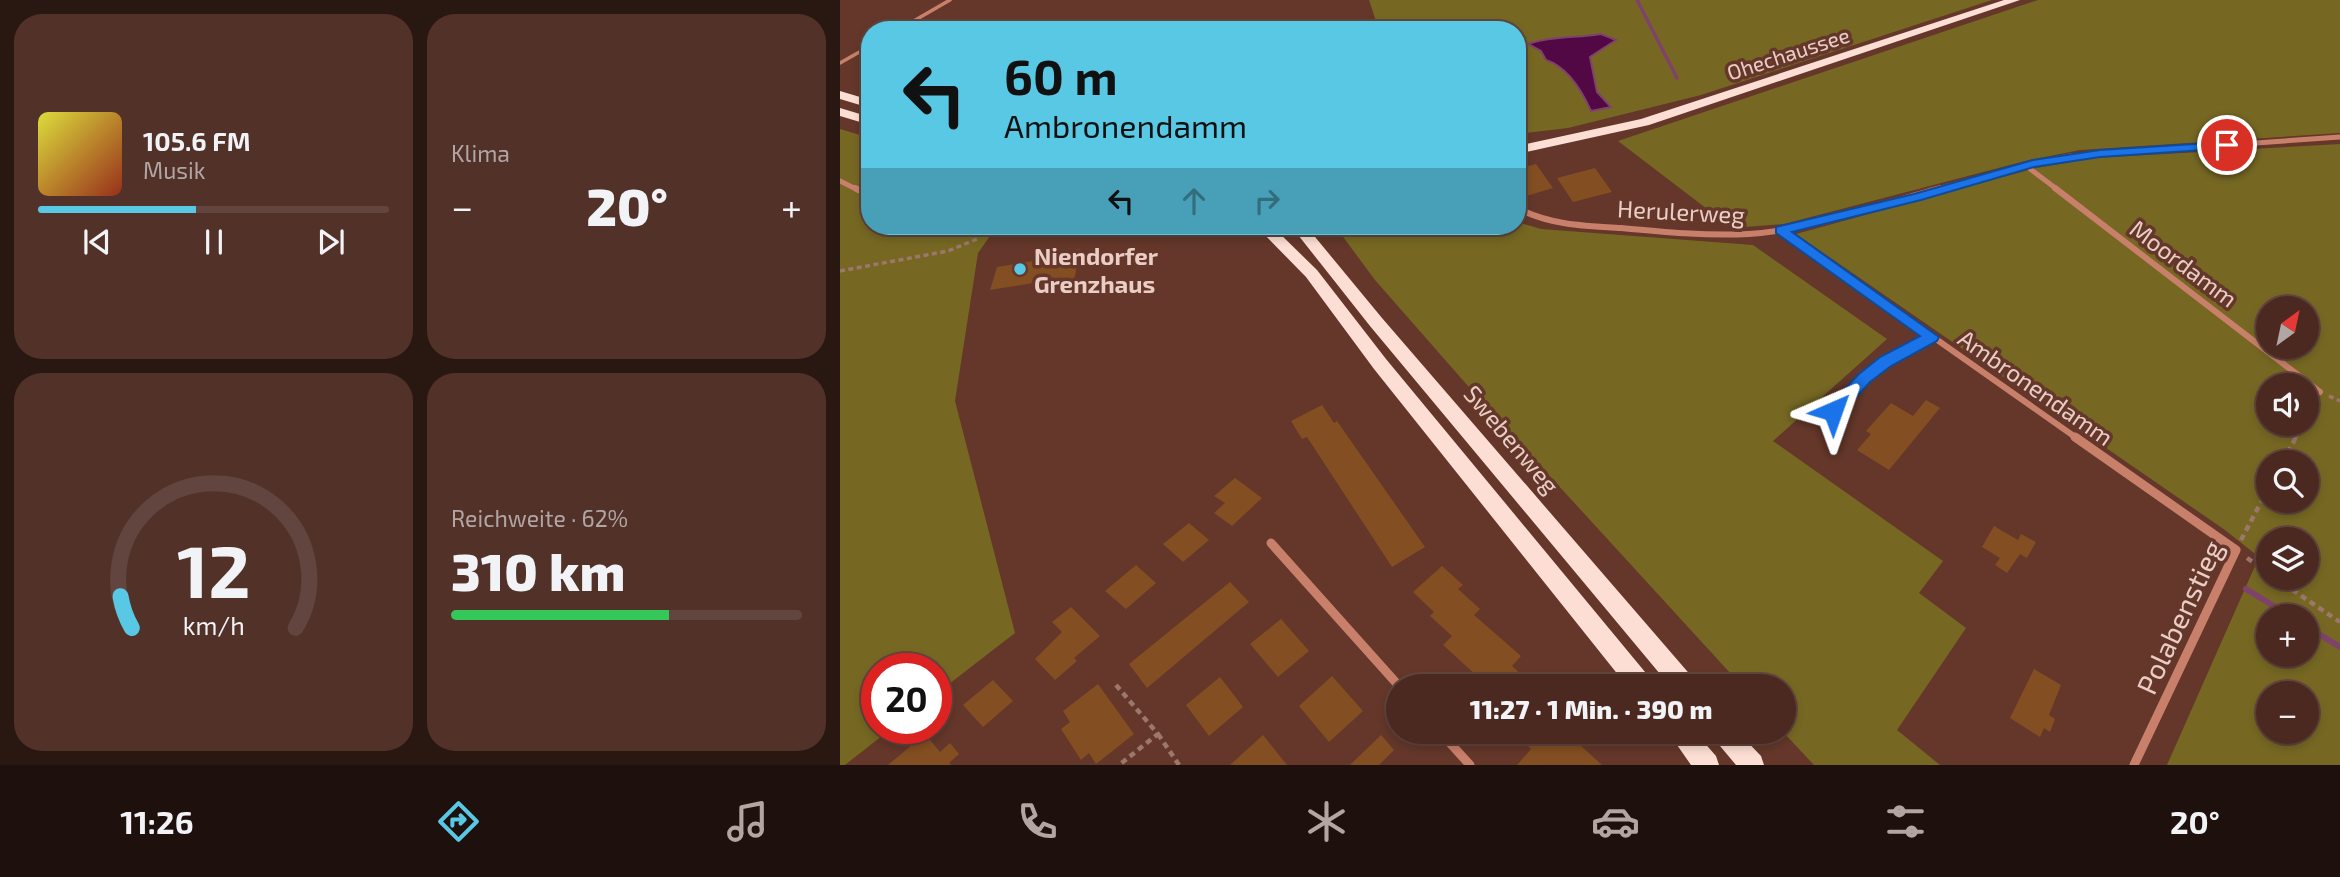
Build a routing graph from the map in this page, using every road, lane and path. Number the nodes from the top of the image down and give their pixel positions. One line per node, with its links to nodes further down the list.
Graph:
1 (950, 0): 3 (lane)
2 (2015, 0): 11 (main road, Ohechaussee)
3 (914, 21)
4 (861, 51): 5 (lane)
5 (840, 63)
6 (840, 95): 7 (main road)
7 (861, 101)
8 (840, 112): 9 (main road)
9 (861, 118)
10 (2340, 137): 14 (street, Herulerweg)
11 (1572, 138): 12 (main road); 13 (main road)
12 (1526, 141)
13 (1526, 148)
14 (2025, 165): 18 (street, Herulerweg); 24 (street, Moordamm)
15 (840, 181): 16 (street)
16 (861, 192)
17 (1526, 212): 18 (street, Herulerweg)
18 (1781, 230): 23 (street, Ambronendamm)
19 (980, 235): 22 (path)
20 (1274, 235): 33 (main road)
21 (1305, 235): 34 (main road, Swebenweg)
22 (840, 271)
23 (1931, 337): 25 (lane); 28 (street, Ambronendamm)
24 (2320, 392)
25 (1833, 411)
26 (2256, 512): 28 (path, Polabenstieg)
27 (1271, 543): 32 (street)
28 (2236, 550): 29 (path); 45 (street, Polabenstieg)
29 (2256, 564)
30 (2293, 590): 31 (path)
31 (2340, 622)
32 (1388, 674)
33 (1632, 674)
34 (1675, 674)
35 (1116, 685): 36 (path)
36 (1158, 734): 40 (path); 41 (path)
37 (1451, 744): 42 (street)
38 (1689, 744): 43 (main road)
39 (1734, 744): 44 (main road)
40 (1119, 765)
41 (1179, 765)
42 (1469, 765)
43 (1707, 765)
44 (1752, 765)
45 (2134, 765)

